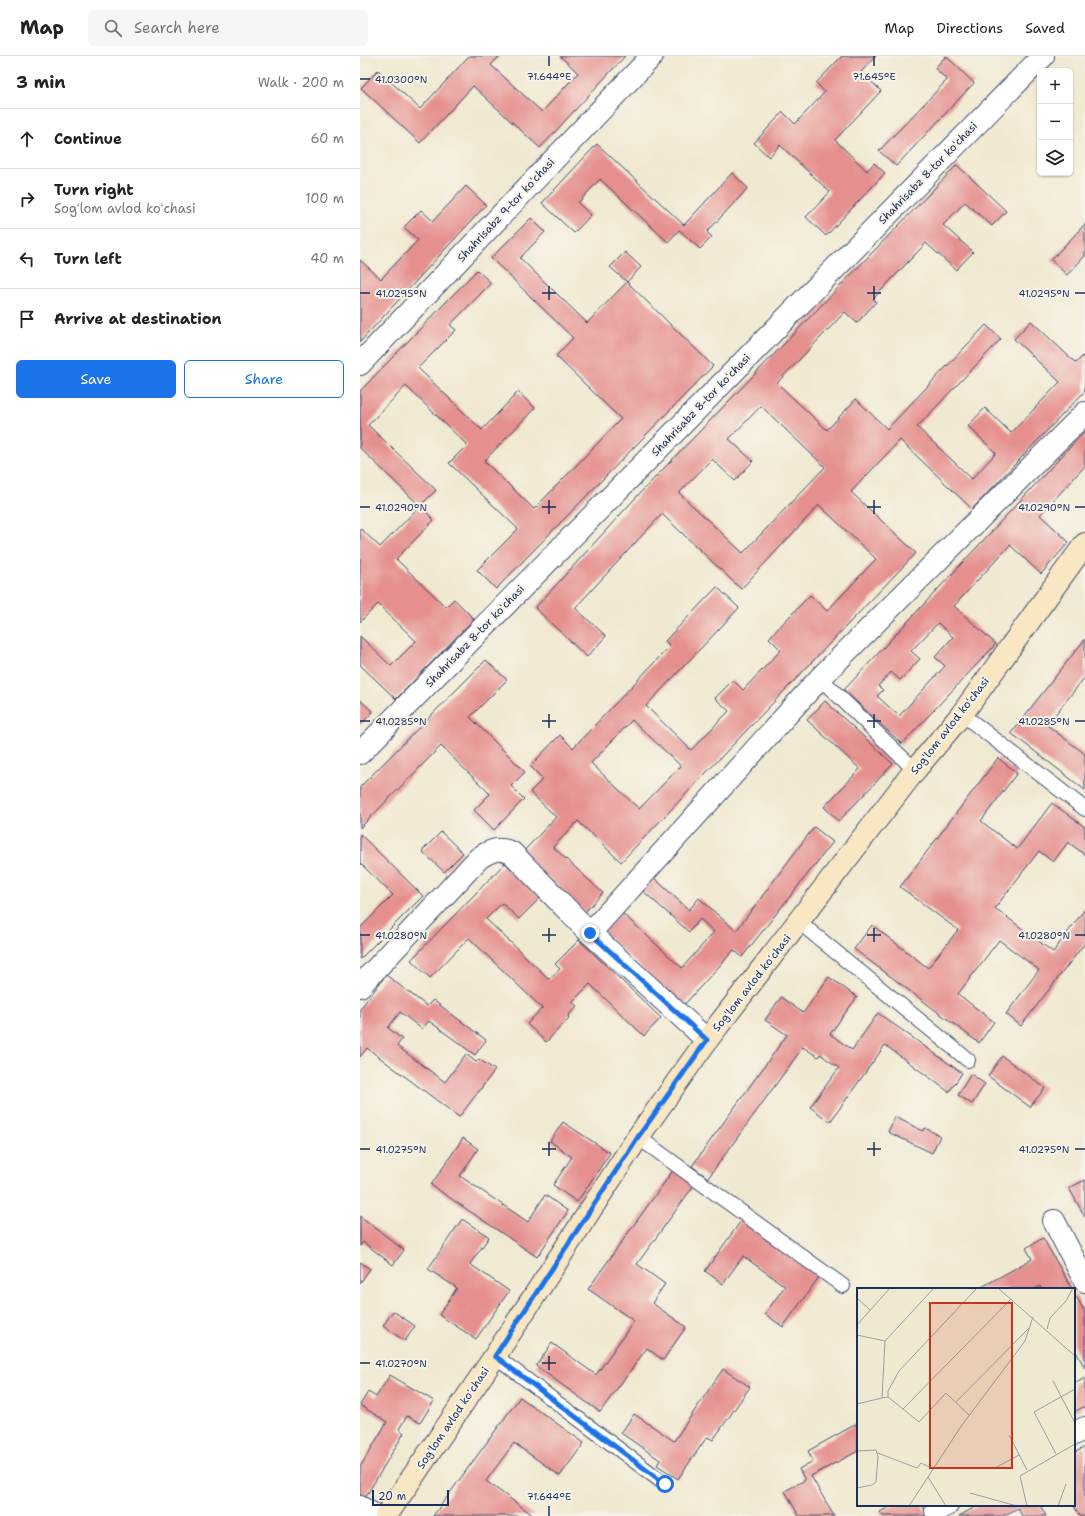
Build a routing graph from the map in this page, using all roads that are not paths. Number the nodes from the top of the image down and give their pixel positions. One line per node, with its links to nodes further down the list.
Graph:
1 (652, 56): 3 (street, Shahrisabz 9-tor koʻchasi)
2 (1043, 56): 8 (street, Shahrisabz 8-tor koʻchasi)
3 (360, 364)
4 (1085, 412): 6 (street)
5 (1085, 544): 7 (street, Sogʻlom avlod koʻchasi)
6 (820, 678): 9 (lane); 12 (street)
7 (962, 714): 9 (street, Sogʻlom avlod koʻchasi); 10 (lane)
8 (360, 753)
9 (915, 770): 11 (street, Sogʻlom avlod koʻchasi)
10 (1085, 809)
11 (799, 922): 14 (street, Sogʻlom avlod koʻchasi); 15 (lane)
12 (590, 933): 13 (street); 14 (street)
13 (360, 986)
14 (707, 1040): 16 (street, Sogʻlom avlod koʻchasi)
15 (968, 1060)
16 (638, 1137): 19 (lane); 20 (street, Sogʻlom avlod koʻchasi)
17 (1054, 1221): 18 (street)
18 (1085, 1281)
19 (843, 1286)
20 (495, 1356): 23 (lane); 26 (street, Sogʻlom avlod koʻchasi)
21 (1085, 1428): 22 (street)
22 (1075, 1433)
23 (665, 1484)
24 (360, 1507): 25 (street)
25 (376, 1516)
26 (386, 1516)

